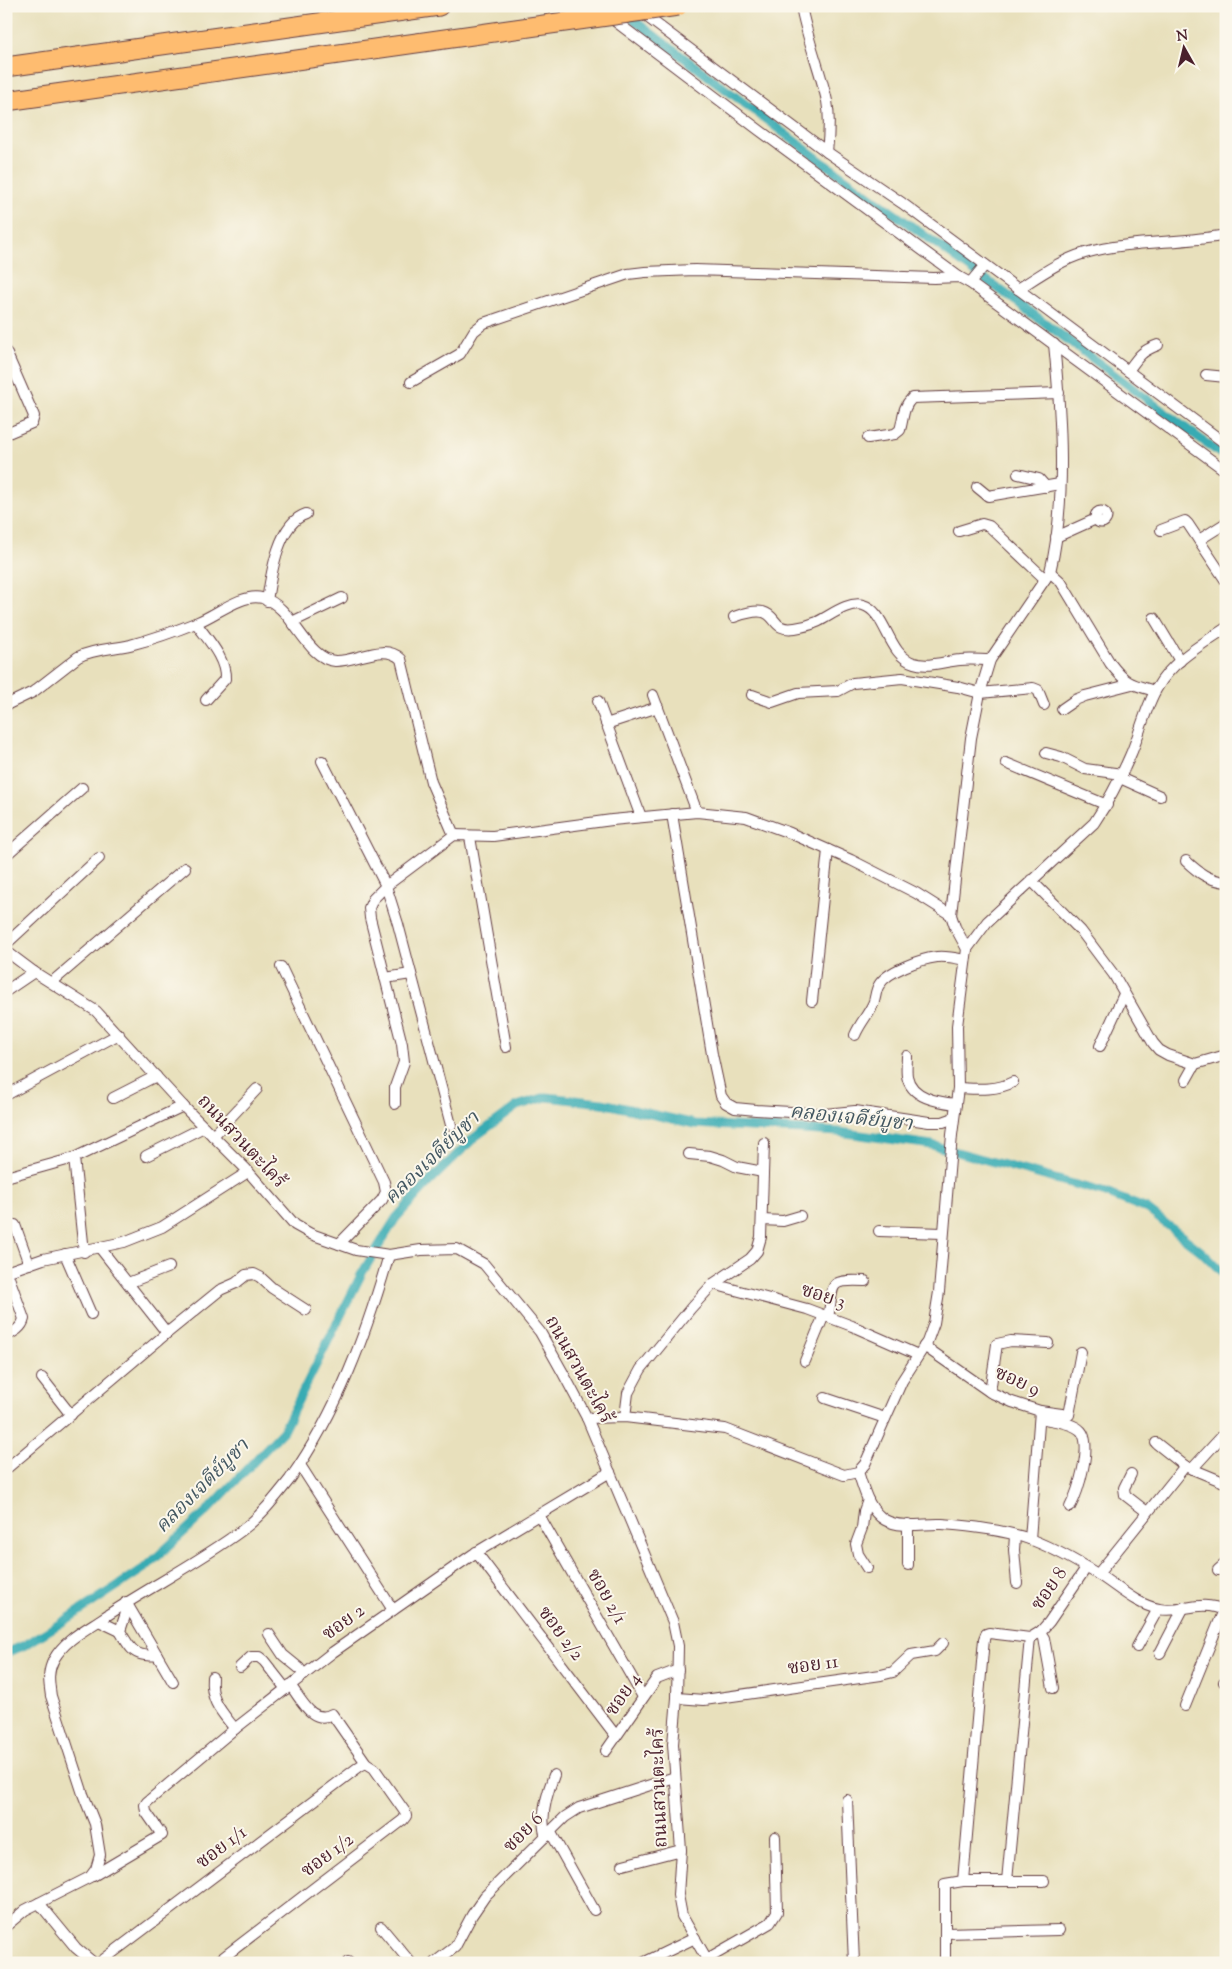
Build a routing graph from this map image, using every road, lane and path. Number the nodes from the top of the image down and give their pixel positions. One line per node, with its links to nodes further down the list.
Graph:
1 (439, 6): 6 (highway)
2 (596, 6): 11 (street)
3 (633, 6): 8 (street)
4 (678, 6): 7 (highway, bridge)
5 (801, 6): 8 (street)
6 (6, 67)
7 (6, 101)
8 (827, 152): 10 (street)
9 (1226, 235): 13 (street)
10 (983, 267): 12 (street); 13 (street)
11 (959, 277): 12 (street); 20 (street)
12 (972, 281): 14 (street)
13 (1018, 289): 17 (street)
14 (1054, 344): 21 (street); 25 (street)
15 (1158, 345): 17 (street)
16 (6, 352): 22 (street)
17 (1128, 372): 24 (street)
18 (1206, 375): 19 (street)
19 (1226, 376)
20 (411, 382)
21 (1059, 393): 23 (street); 27 (street)
22 (6, 434)
23 (868, 438)
24 (1224, 439)
25 (1226, 471)
26 (1018, 474): 29 (street)
27 (1060, 484): 29 (street); 35 (street)
28 (977, 487): 29 (street)
29 (1046, 487)
30 (306, 514): 40 (street)
31 (1096, 519): 35 (street)
32 (1226, 523): 36 (street)
33 (1161, 530): 36 (street)
34 (959, 531): 37 (street)
35 (1056, 537): 37 (street)
36 (1199, 540): 38 (street)
37 (1048, 575): 46 (street); 48 (street)
38 (1226, 581)
39 (342, 598): 43 (street)
40 (267, 601): 43 (street); 44 (street)
41 (734, 617): 46 (street)
42 (1154, 618): 47 (street)
43 (292, 622): 70 (street)
44 (196, 623): 53 (street); 55 (street)
45 (1226, 628): 47 (street)
46 (990, 660): 50 (street)
47 (1180, 660): 49 (street)
48 (1132, 684): 49 (street); 58 (street)
49 (1155, 691): 63 (street)
50 (980, 693): 52 (street); 56 (street); 80 (street)
51 (653, 695): 57 (street)
52 (752, 695)
53 (206, 700)
54 (598, 701): 59 (street)
55 (6, 705)
56 (1044, 705)
57 (658, 707): 59 (street); 67 (street)
58 (1062, 709)
59 (606, 724): 69 (street)
60 (1046, 753): 63 (street)
61 (322, 761): 79 (street)
62 (1006, 764): 66 (street)
63 (1121, 776): 65 (street); 66 (street)
64 (82, 788): 73 (street)
65 (1160, 796)
66 (1106, 804): 77 (street)
67 (697, 812): 68 (street); 72 (street)
68 (672, 814): 69 (street); 110 (street)
69 (641, 817): 71 (street)
70 (454, 835): 71 (street); 79 (street)
71 (470, 836): 96 (street)
72 (828, 850): 80 (street); 92 (street)
73 (6, 856)
74 (99, 858): 81 (street)
75 (1186, 861): 78 (street)
76 (184, 868): 89 (street)
77 (1031, 880): 82 (street); 91 (street)
78 (1226, 882)
79 (386, 886): 87 (street); 88 (street)
80 (951, 915): 82 (street)
81 (6, 944)
82 (967, 949): 84 (street)
83 (6, 951): 86 (street, ถนนสวนตะไคร้)
84 (965, 960): 94 (street); 103 (street)
85 (281, 967): 126 (street)
86 (34, 972): 89 (street, ถนนสวนตะไคร้); 90 (street)
87 (410, 974): 88 (street); 111 (street)
88 (386, 978): 107 (street)
89 (52, 982): 93 (street, ถนนสวนตะไคร้)
90 (6, 991)
91 (1124, 994): 95 (street); 99 (street)
92 (812, 1000)
93 (119, 1034): 100 (street, ถนนสวนตะไคร้); 105 (street)
94 (856, 1035)
95 (1100, 1046)
96 (506, 1047)
97 (1226, 1055): 99 (street)
98 (907, 1056): 108 (street)
99 (1195, 1064): 101 (street)
100 (156, 1076): 106 (street); 109 (street, ถนนสวนตะไคร้)
101 (1186, 1080)
102 (1013, 1082): 103 (street)
103 (958, 1088): 108 (street)
104 (257, 1089): 113 (street)
105 (6, 1094)
106 (113, 1098)
107 (395, 1104)
108 (956, 1104): 110 (street)
109 (183, 1106): 112 (street, ถนนสวนตะไคร้); 117 (street)
110 (954, 1118): 125 (street)
111 (451, 1125)
112 (204, 1127): 113 (street, ถนนสวนตะไคร้); 116 (street)
113 (213, 1136): 118 (street, ถนนสวนตะไคร้)
114 (764, 1143): 119 (street)
115 (689, 1154): 119 (street)
116 (146, 1156)
117 (74, 1158): 120 (street); 128 (street)
118 (248, 1172): 126 (street, ถนนสวนตะไคร้); 127 (street)
119 (763, 1172): 122 (street)
120 (6, 1176)
121 (800, 1216): 122 (street)
122 (762, 1220): 136 (street)
123 (15, 1225): 131 (street)
124 (879, 1231): 125 (street)
125 (943, 1233): 143 (street)
126 (339, 1244): 130 (street, ถนนสวนตะไคร้)
127 (100, 1248): 128 (street); 135 (street)
128 (84, 1252): 129 (street)
129 (66, 1254): 131 (street); 138 (street)
130 (384, 1254): 153 (street, ถนนสวนตะไคร้); 157 (street)
131 (28, 1264): 133 (street)
132 (169, 1267): 135 (street)
133 (6, 1272): 141 (street)
134 (865, 1281): 139 (street)
135 (128, 1283): 140 (street)
136 (713, 1284): 139 (street, ซอย 3); 152 (street)
137 (306, 1310): 140 (street)
138 (91, 1314)
139 (826, 1316): 145 (street, ซอย 3); 146 (street)
140 (167, 1333): 150 (street)
141 (6, 1336)
142 (1048, 1343): 148 (street)
143 (924, 1346): 145 (street); 148 (street, ซอย 9)
144 (1081, 1352): 151 (street)
145 (918, 1355): 154 (street)
146 (805, 1360)
147 (42, 1378): 150 (street)
148 (990, 1392): 151 (street, ซอย 9)
149 (825, 1398): 154 (street)
150 (71, 1415): 159 (street)
151 (1040, 1415): 165 (street); 170 (street, ซอย 9)
152 (625, 1417): 153 (street); 161 (street)
153 (587, 1418): 160 (street, ถนนสวนตะไคร้)
154 (885, 1418): 161 (street)
155 (1226, 1432): 158 (street)
156 (1156, 1443): 158 (street)
157 (300, 1465): 179 (street); 182 (street)
158 (1188, 1468): 163 (street); 166 (street)
159 (6, 1469)
160 (610, 1472): 167 (street, ซอย 2); 194 (street, ถนนสวนตะไคร้)
161 (858, 1472): 164 (street)
162 (1131, 1474): 166 (street)
163 (1226, 1483)
164 (868, 1500): 168 (street); 174 (street)
165 (1070, 1507)
166 (1147, 1512): 177 (street)
167 (539, 1515): 171 (street, ซอย 2); 200 (street, ซอย 2/1)
168 (908, 1524): 169 (street); 173 (street)
169 (1014, 1536): 170 (street); 178 (street)
170 (1030, 1539): 175 (street)
171 (476, 1552): 182 (street, ซอย 2); 204 (street, ซอย 2/2)
172 (1226, 1562): 176 (street)
173 (908, 1565)
174 (867, 1568)
175 (1086, 1568): 177 (street); 186 (street, ซอย 8)
176 (1218, 1570)
177 (1098, 1574): 181 (street)
178 (1017, 1583)
179 (127, 1604): 184 (street); 185 (street); 192 (street)
180 (1184, 1607): 181 (street); 183 (street); 191 (street)
181 (1158, 1609): 190 (street)
182 (393, 1610): 195 (street, ซอย 2)
183 (1225, 1611): 202 (street)
184 (99, 1621): 185 (street); 214 (street)
185 (120, 1631): 192 (street)
186 (1040, 1632): 188 (street); 199 (street, ซอย 8)
187 (269, 1634): 195 (street)
188 (1030, 1638): 215 (street); 216 (street)
189 (943, 1643): 201 (street, ซอย 11)
190 (1137, 1647)
191 (1160, 1652)
192 (157, 1655): 197 (street)
193 (240, 1667): 198 (street)
194 (678, 1670): 200 (street, ซอย 4); 201 (street, ถนนสวนตะไคร้)
195 (304, 1675): 198 (street, ซอย 2)
196 (212, 1678): 203 (street)
197 (173, 1682)
198 (288, 1687): 203 (street, ซอย 2); 206 (street)
199 (1053, 1688)
200 (642, 1697): 204 (street, ซอย 4)
201 (677, 1698): 208 (street, ถนนสวนตะไคร้)
202 (1185, 1706)
203 (235, 1729): 214 (street, ซอย 2)
204 (616, 1736): 205 (street, ซอย 4)
205 (606, 1751)
206 (366, 1764): 227 (street, ซอย 1/1); 228 (street, ซอย 1/2)
207 (554, 1775): 210 (street)
208 (675, 1777): 210 (street, ซอย 6); 212 (street, ถนนสวนตะไคร้)
209 (847, 1800): 232 (street)
210 (548, 1834): 219 (street); 230 (street, ซอย 6)
211 (775, 1837): 225 (street)
212 (681, 1850): 213 (street); 224 (street, ถนนสวนตะไคร้)
213 (623, 1865)
214 (90, 1877): 218 (street)
215 (964, 1881): 216 (street); 223 (street)
216 (1007, 1881): 217 (street)
217 (1044, 1881)
218 (39, 1903): 220 (street); 226 (street)
219 (594, 1910)
220 (6, 1926)
221 (381, 1927): 229 (street)
222 (1059, 1930): 223 (street)
223 (945, 1933): 233 (street)
224 (695, 1938): 225 (street, ถนนสวนตะไคร้); 231 (street)
225 (708, 1961)
226 (94, 1963)
227 (99, 1963)
228 (216, 1963)
229 (411, 1963)
230 (434, 1963)
231 (643, 1963)
232 (854, 1963)
233 (945, 1963)

